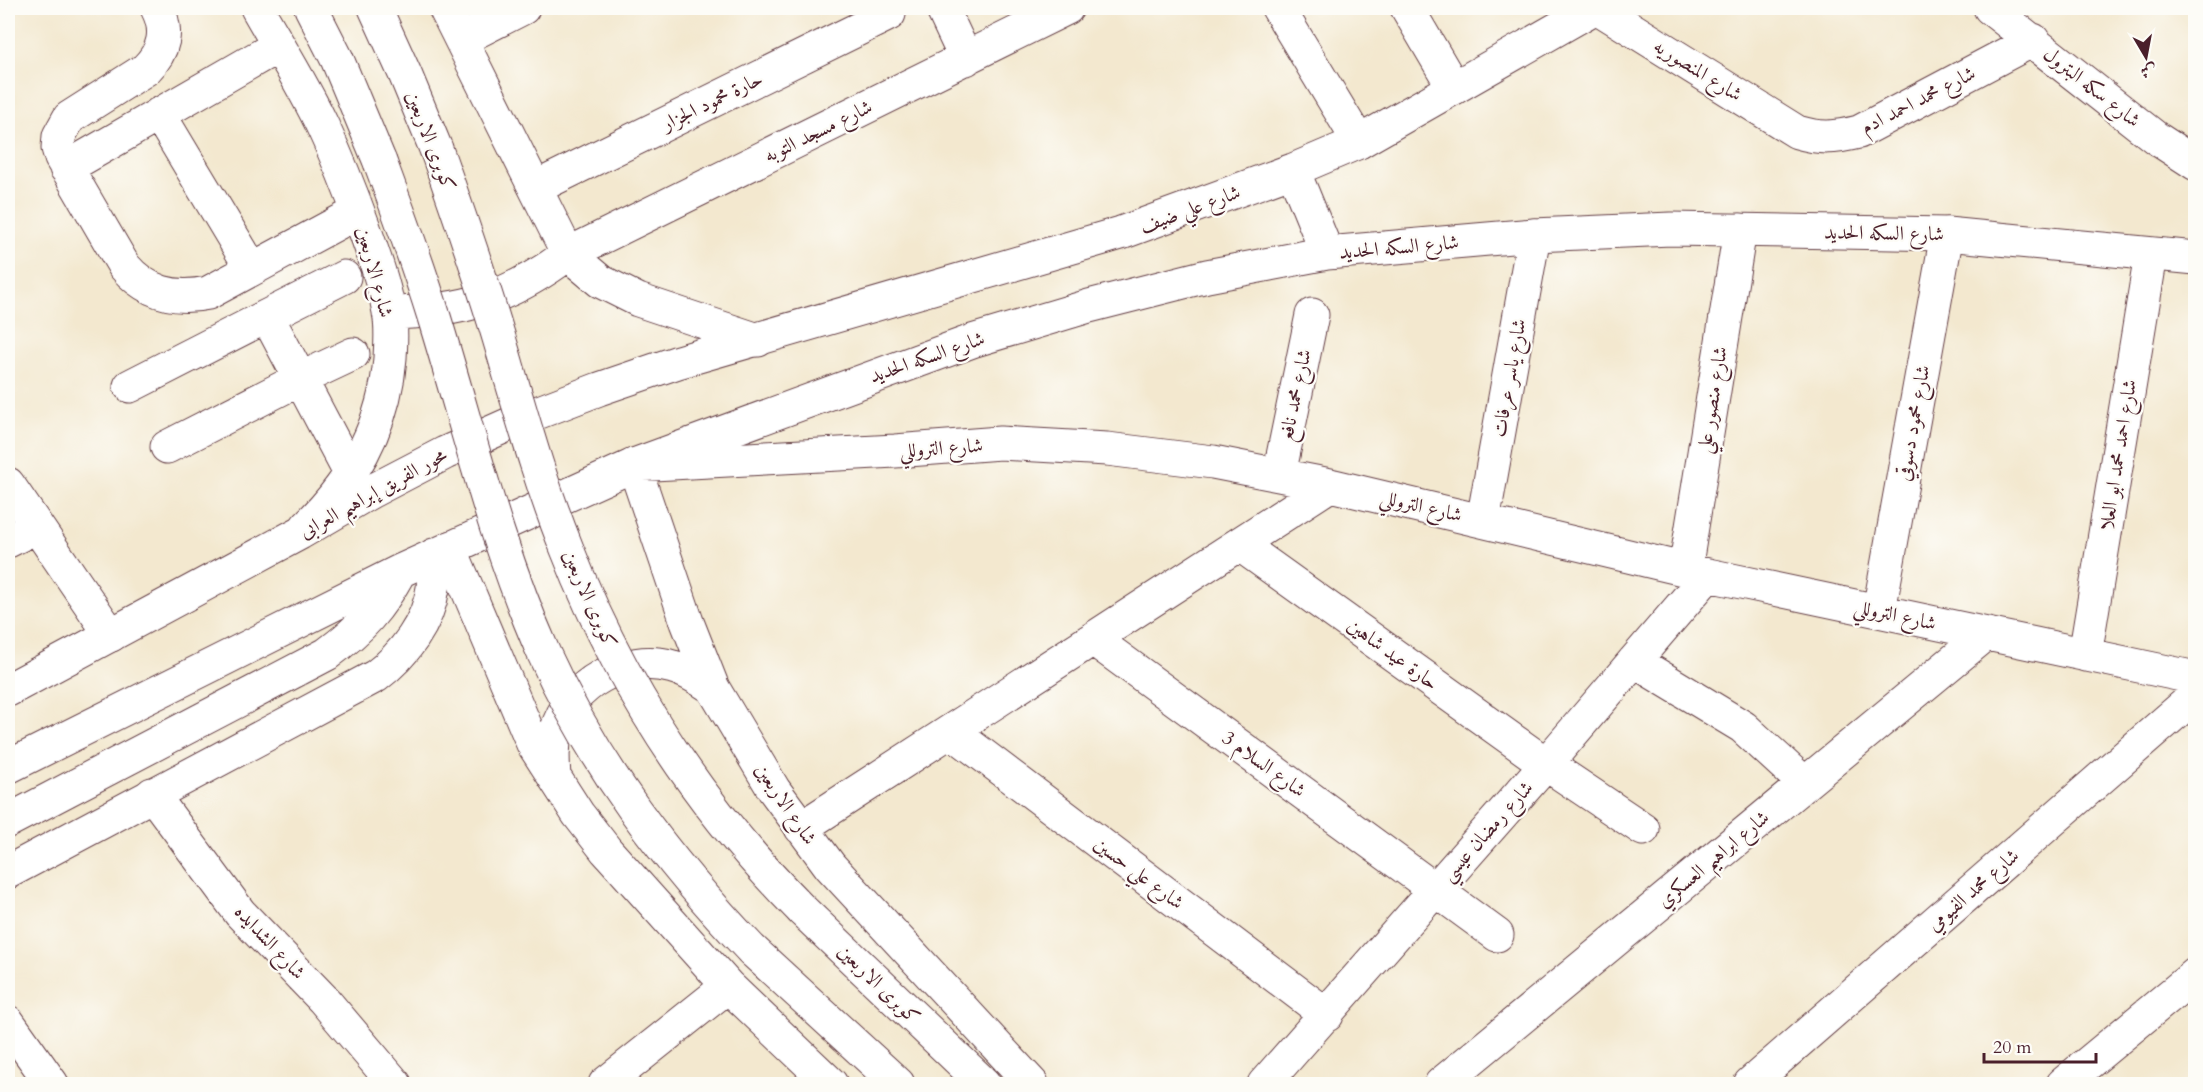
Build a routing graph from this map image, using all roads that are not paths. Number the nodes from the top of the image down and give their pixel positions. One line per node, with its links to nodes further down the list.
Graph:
1 (157, 8): 23 (street)
2 (257, 8): 16 (street, شارع الاربعين)
3 (311, 8): 87 (street, bridge)
4 (375, 8): 88 (street, كوبرى الاربعين, bridge)
5 (445, 8): 14 (street)
6 (523, 8): 14 (street)
7 (942, 8): 17 (street)
8 (1067, 8): 17 (street, شارع مسجد التوبه)
9 (1278, 8): 21 (street)
10 (1407, 8): 18 (street)
11 (1596, 8): 18 (street, شارع علي ضيف); 20 (street, شارع المنصوريه)
12 (1990, 8): 15 (street, شارع سكه البترول)
13 (889, 14): 25 (street, حارة محمود الجزار)
14 (462, 39): 25 (street)
15 (2033, 40): 20 (street, شارع محمد احمد ادم); 22 (street, شارع سكه البترول)
16 (278, 46): 19 (street); 26 (street, شارع الاربعين)
17 (966, 58): 31 (street, شارع مسجد التوبه)
18 (1454, 88): 21 (street, شارع علي ضيف)
19 (159, 114): 23 (street); 34 (street)
20 (1797, 132)
21 (1359, 142): 24 (street, شارع علي ضيف)
22 (2196, 164)
23 (66, 168): 34 (street)
24 (1293, 170): 30 (street); 39 (street, شارع علي ضيف)
25 (535, 188): 31 (street)
26 (358, 212): 34 (street); 36 (street, شارع الاربعين)
27 (1740, 230): 28 (street, شارع السكه الحديد); 29 (street, شارع السكه الحديد); 56 (street, شارع منصور علي)
28 (1947, 234): 32 (street, شارع السكه الحديد); 57 (street, شارع محمود دسوقي)
29 (1534, 235): 30 (street, شارع السكه الحديد); 49 (street, شارع ياسر عرفات)
30 (1326, 253): 44 (street, شارع السكه الحديد)
31 (568, 254): 36 (street, شارع مسجد التوبه); 39 (street)
32 (2151, 255): 33 (street, شارع السكه الحديد); 61 (street, شارع احمد محمد ابو العلا)
33 (2196, 258)
34 (252, 269)
35 (344, 277): 38 (street)
36 (389, 313): 45 (street, شارع الاربعين)
37 (1312, 315): 46 (street, شارع محمد نافع)
38 (267, 316): 41 (street); 42 (street)
39 (758, 340): 51 (street, محور الفريق إبراهيم العرابى)
40 (353, 354): 41 (street)
41 (300, 379): 43 (street); 45 (street)
42 (130, 386)
43 (167, 447)
44 (634, 465): 46 (street, شارع التروللي); 54 (street); 64 (street, شارع الاربعين)
45 (351, 475): 51 (street, شارع الاربعين)
46 (1279, 475): 48 (street, شارع التروللي)
47 (8, 484): 50 (street)
48 (1330, 485): 49 (street, شارع التروللي); 53 (street)
49 (1483, 521): 56 (street, شارع التروللي)
50 (36, 526): 52 (street); 59 (street)
51 (300, 533): 59 (street, محور الفريق إبراهيم العرابى)
52 (8, 541)
53 (1239, 544): 60 (street); 68 (street, حارة عيد شاهين)
54 (442, 551): 55 (street); 70 (street); 72 (street)
55 (400, 571): 69 (street); 73 (street)
56 (1696, 572): 57 (street, شارع التروللي); 62 (street, شارع رمضان عيسي)
57 (1879, 611): 58 (street, شارع التروللي)
58 (1986, 634): 61 (street, شارع التروللي); 71 (street, شارع ابراهيم العسكري)
59 (111, 635): 65 (street, محور الفريق إبراهيم العرابى)
60 (1093, 639): 67 (street); 77 (street, شارع السلام 3)
61 (2085, 655): 63 (street, شارع التروللي)
62 (1634, 661): 68 (street, شارع رمضان عيسي); 71 (street)
63 (2196, 678)
64 (713, 688): 70 (street); 74 (street, شارع الاربعين)
65 (8, 690)
66 (2196, 695): 92 (street, شارع محمد الفيومي)
67 (951, 731): 74 (street); 81 (street, شارع علي حسين)
68 (1546, 764): 75 (street, حارة عيد شاهين); 77 (street, شارع رمضان عيسي)
69 (8, 767)
70 (554, 777): 80 (street)
71 (1804, 783): 91 (street, شارع ابراهيم العسكري)
72 (152, 794): 76 (street); 84 (street, شارع الشدايده)
73 (8, 821)
74 (801, 828): 89 (street, شارع الاربعين)
75 (1643, 829)
76 (8, 872)
77 (1435, 889): 78 (street, شارع السلام 3); 81 (street, شارع رمضان عيسي)
78 (1497, 935)
79 (2190, 985): 93 (street)
80 (728, 986): 85 (street); 86 (street)
81 (1327, 1015): 90 (street, شارع رمضان عيسي)
82 (8, 1022): 83 (street)
83 (52, 1084)
84 (395, 1084)
85 (605, 1084)
86 (831, 1084)
87 (898, 1084)
88 (984, 1084)
89 (1032, 1084)
90 (1264, 1084)
91 (1441, 1084)
92 (1750, 1084)
93 (2063, 1084)

